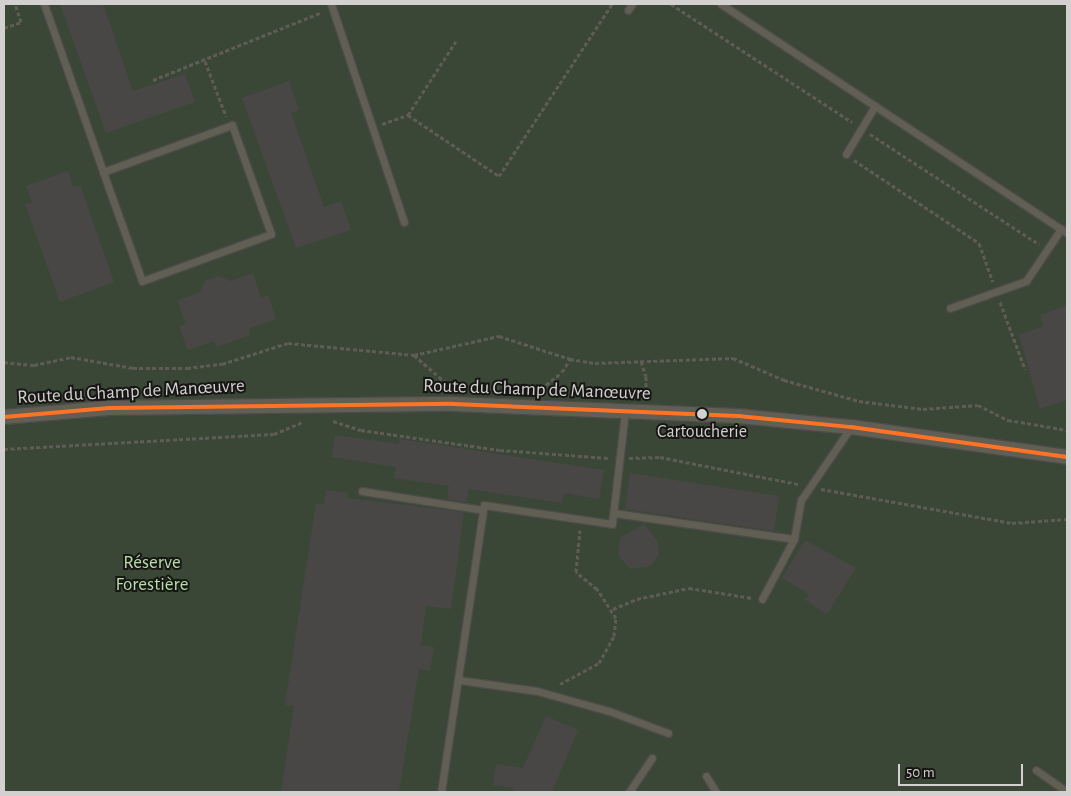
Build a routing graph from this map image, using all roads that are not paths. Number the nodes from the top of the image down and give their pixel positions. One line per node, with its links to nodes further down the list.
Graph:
1 (44, 4): 8 (lane)
2 (331, 4): 9 (lane)
3 (632, 4): 5 (lane)
4 (721, 4): 6 (lane)
5 (628, 10)
6 (875, 106): 7 (lane); 10 (lane)
7 (846, 154)
8 (103, 172): 8 (lane)
9 (404, 222)
10 (1064, 231): 11 (lane)
11 (950, 308)
12 (625, 412): 13 (street, Route du Champ de Manœuvre); 14 (street, Route du Champ de Manœuvre); 18 (lane)
13 (4, 416)
14 (851, 427): 15 (street, Route du Champ de Manœuvre); 19 (lane)
15 (1067, 457)
16 (362, 491): 17 (lane)
17 (482, 510): 18 (lane); 21 (lane)
18 (614, 513): 19 (lane)
19 (794, 539): 20 (lane)
20 (762, 599)
21 (459, 680): 22 (lane); 26 (lane)
22 (668, 732)
23 (652, 758): 27 (lane)
24 (1036, 770): 29 (lane)
25 (706, 776): 28 (lane)
26 (441, 792)
27 (630, 792)
28 (716, 792)
29 (1067, 792)

